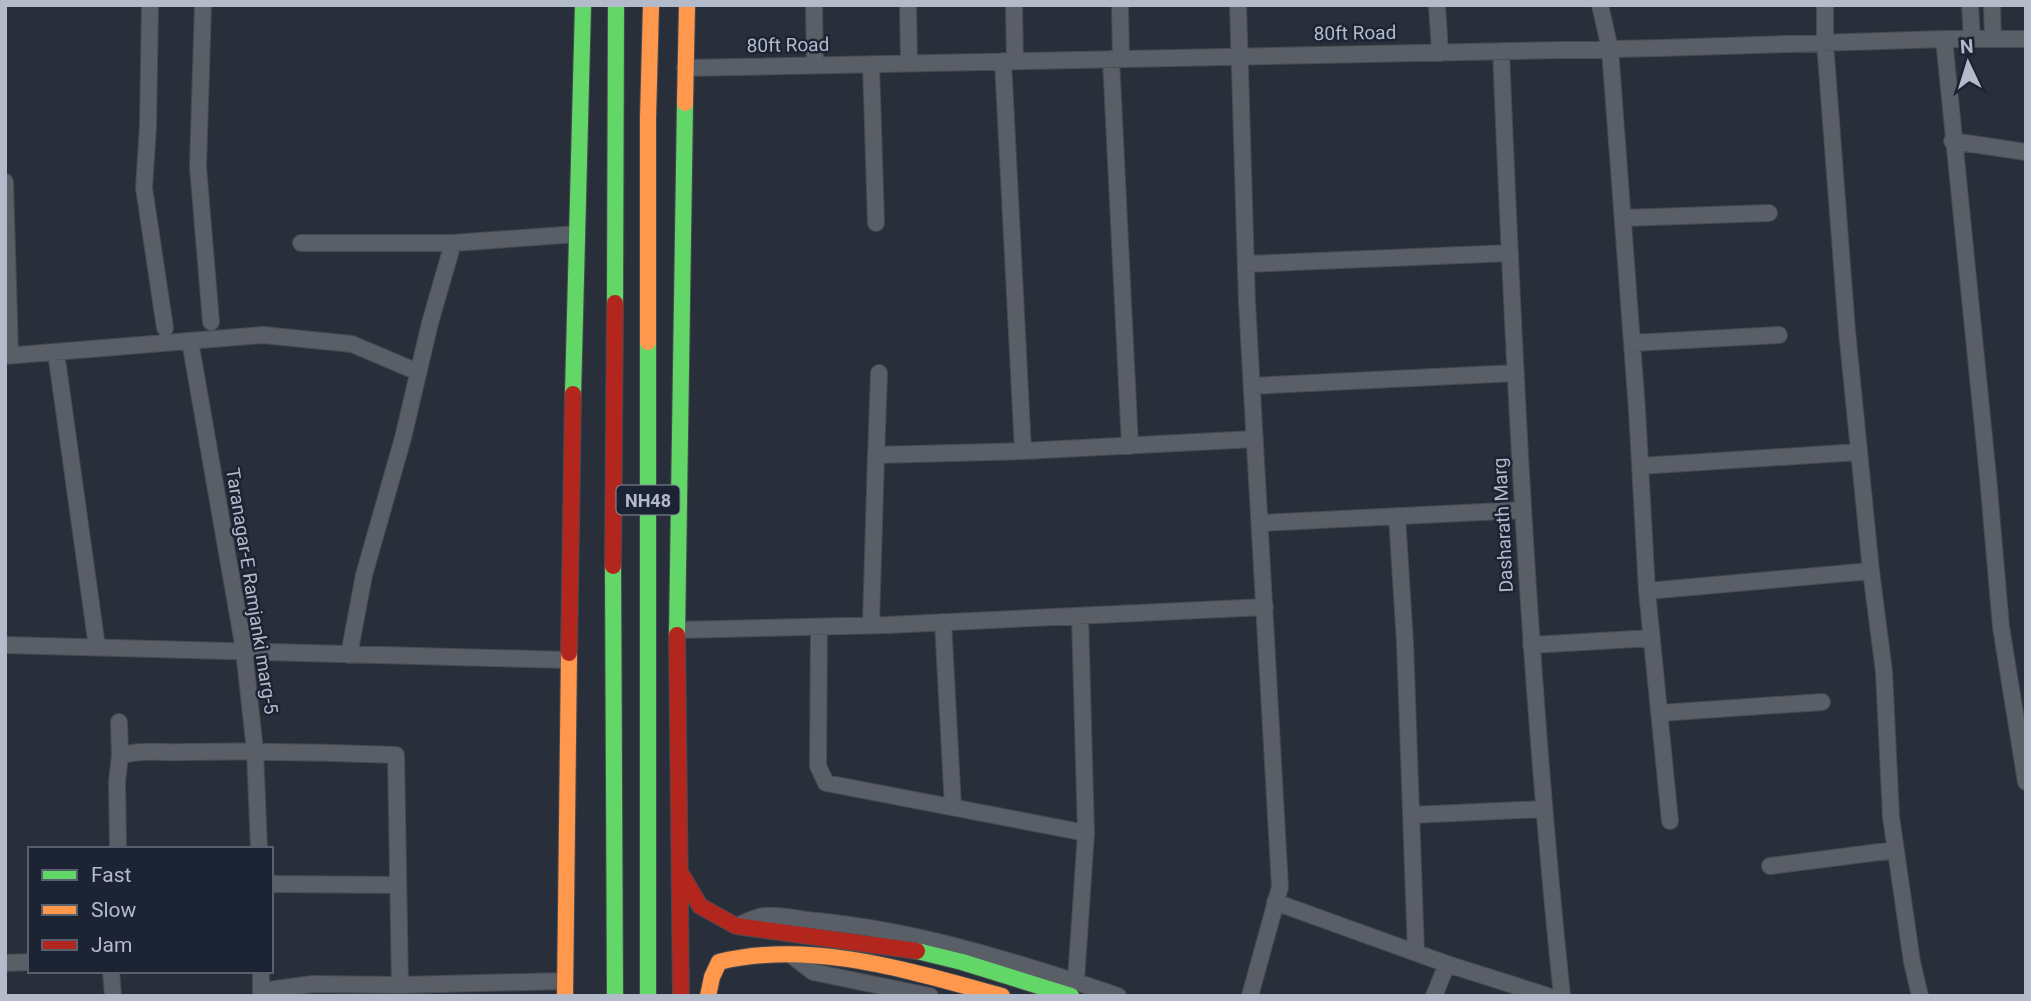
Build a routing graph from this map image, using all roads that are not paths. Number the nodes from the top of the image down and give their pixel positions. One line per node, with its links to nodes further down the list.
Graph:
1 (150, 5): 44 (street)
2 (203, 5): 43 (street)
3 (583, 5): 38 (main road)
4 (616, 5): 111 (main road, NH48)
5 (651, 5): 112 (main road, NH48)
6 (687, 5): 31 (main road)
7 (814, 5): 30 (street)
8 (908, 5): 28 (street)
9 (1014, 5): 27 (street)
10 (1120, 5): 26 (street)
11 (1238, 5): 25 (street)
12 (1437, 5): 24 (street)
13 (1600, 5): 22 (street)
14 (1825, 5): 21 (street)
15 (1970, 5): 19 (street)
16 (1992, 5): 18 (street)
17 (1944, 38): 19 (street, 80ft Road); 21 (street, 80ft Road); 32 (street)
18 (1993, 38): 19 (street, 80ft Road); 20 (street, 80ft Road)
19 (1972, 39)
20 (2026, 39)
21 (1825, 43): 22 (street, 80ft Road); 57 (street)
22 (1609, 49): 23 (street, 80ft Road); 36 (street)
23 (1501, 51): 24 (street, 80ft Road); 41 (street, Dasharath Marg)
24 (1440, 53): 25 (street, 80ft Road)
25 (1241, 57): 26 (street, 80ft Road); 42 (street)
26 (1116, 59): 27 (street, 80ft Road); 55 (street)
27 (1009, 61): 28 (street, 80ft Road); 56 (street)
28 (909, 63): 29 (street, 80ft Road)
29 (871, 64): 30 (street, 80ft Road); 37 (street)
30 (815, 65): 31 (street, 80ft Road)
31 (685, 68): 70 (main road)
32 (1952, 141): 33 (street); 83 (street)
33 (2026, 152)
34 (5, 181): 49 (street)
35 (1769, 213): 36 (street)
36 (1623, 218): 47 (street)
37 (876, 223)
38 (577, 234): 40 (street); 77 (main road)
39 (301, 243): 40 (street)
40 (453, 243): 50 (street)
41 (1510, 253): 42 (street); 52 (street, Dasharath Marg)
42 (1246, 264): 53 (street)
43 (211, 322)
44 (165, 328)
45 (1779, 335): 47 (street)
46 (191, 341): 48 (street); 50 (street); 75 (street, Taranagar-E Ramjanki marg-5)
47 (1632, 343): 59 (street)
48 (56, 352): 49 (street); 74 (street)
49 (8, 355)
50 (418, 372): 76 (street)
51 (878, 373): 58 (street)
52 (1516, 373): 53 (street); 60 (street, Dasharath Marg)
53 (1252, 386): 54 (street)
54 (1255, 439): 55 (street); 62 (street)
55 (1130, 446): 56 (street)
56 (1023, 452): 58 (street)
57 (1859, 452): 59 (street); 63 (street)
58 (876, 458): 68 (street)
59 (1640, 466): 64 (street)
60 (1523, 510): 61 (street); 73 (street, Dasharath Marg)
61 (1397, 516): 62 (street); 86 (street)
62 (1261, 523): 65 (street)
63 (1871, 571): 64 (street); 91 (street)
64 (1647, 591): 71 (street)
65 (1265, 607): 66 (street); 96 (street)
66 (1080, 616): 67 (street); 88 (street)
67 (943, 622): 68 (street); 84 (street)
68 (871, 625): 69 (street)
69 (819, 627): 70 (street); 84 (street)
70 (677, 630): 93 (main road)
71 (1652, 638): 73 (street); 79 (street)
72 (5, 645): 74 (street)
73 (1531, 645): 85 (street, Dasharath Marg)
74 (97, 647): 75 (street)
75 (244, 650): 76 (street); 81 (street, Taranagar-E Ramjanki marg-5)
76 (349, 654): 77 (street)
77 (569, 660): 107 (main road)
78 (1822, 702): 79 (street)
79 (1660, 713): 87 (street)
80 (119, 722): 82 (street)
81 (255, 751): 82 (street); 90 (street, Taranagar-E Ramjanki marg-5); 95 (street)
82 (120, 756): 89 (street)
83 (2026, 782)
84 (953, 807): 88 (street)
85 (1544, 809): 86 (street); 122 (street, Dasharath Marg)
86 (1411, 815): 98 (street)
87 (1670, 821)
88 (1086, 833): 108 (street)
89 (118, 847)
90 (259, 847)
91 (1895, 850): 92 (street); 123 (street)
92 (1770, 866)
93 (680, 871): 97 (main road); 113 (main road)
94 (273, 884): 95 (street)
95 (398, 885): 106 (street)
96 (1275, 902): 98 (street); 119 (street)
97 (736, 926): 108 (main road); 108 (street)
98 (1416, 953): 102 (street)
99 (792, 955): 105 (street); 114 (main road); 117 (main road)
100 (28, 962): 101 (street)
101 (5, 963)
102 (1447, 964): 120 (street); 121 (street)
103 (111, 973): 110 (street)
104 (261, 973): 109 (street)
105 (848, 979): 115 (street); 116 (street)
106 (400, 985): 107 (street); 109 (street)
107 (565, 988)
108 (1074, 988): 118 (street)
109 (261, 993)
110 (113, 996)
111 (615, 996)
112 (648, 996)
113 (681, 996)
114 (708, 996)
115 (847, 996)
116 (930, 996)
117 (1002, 996)
118 (1118, 996)
119 (1250, 996)
120 (1434, 996)
121 (1548, 996)
122 (1562, 996)
123 (1920, 996)

